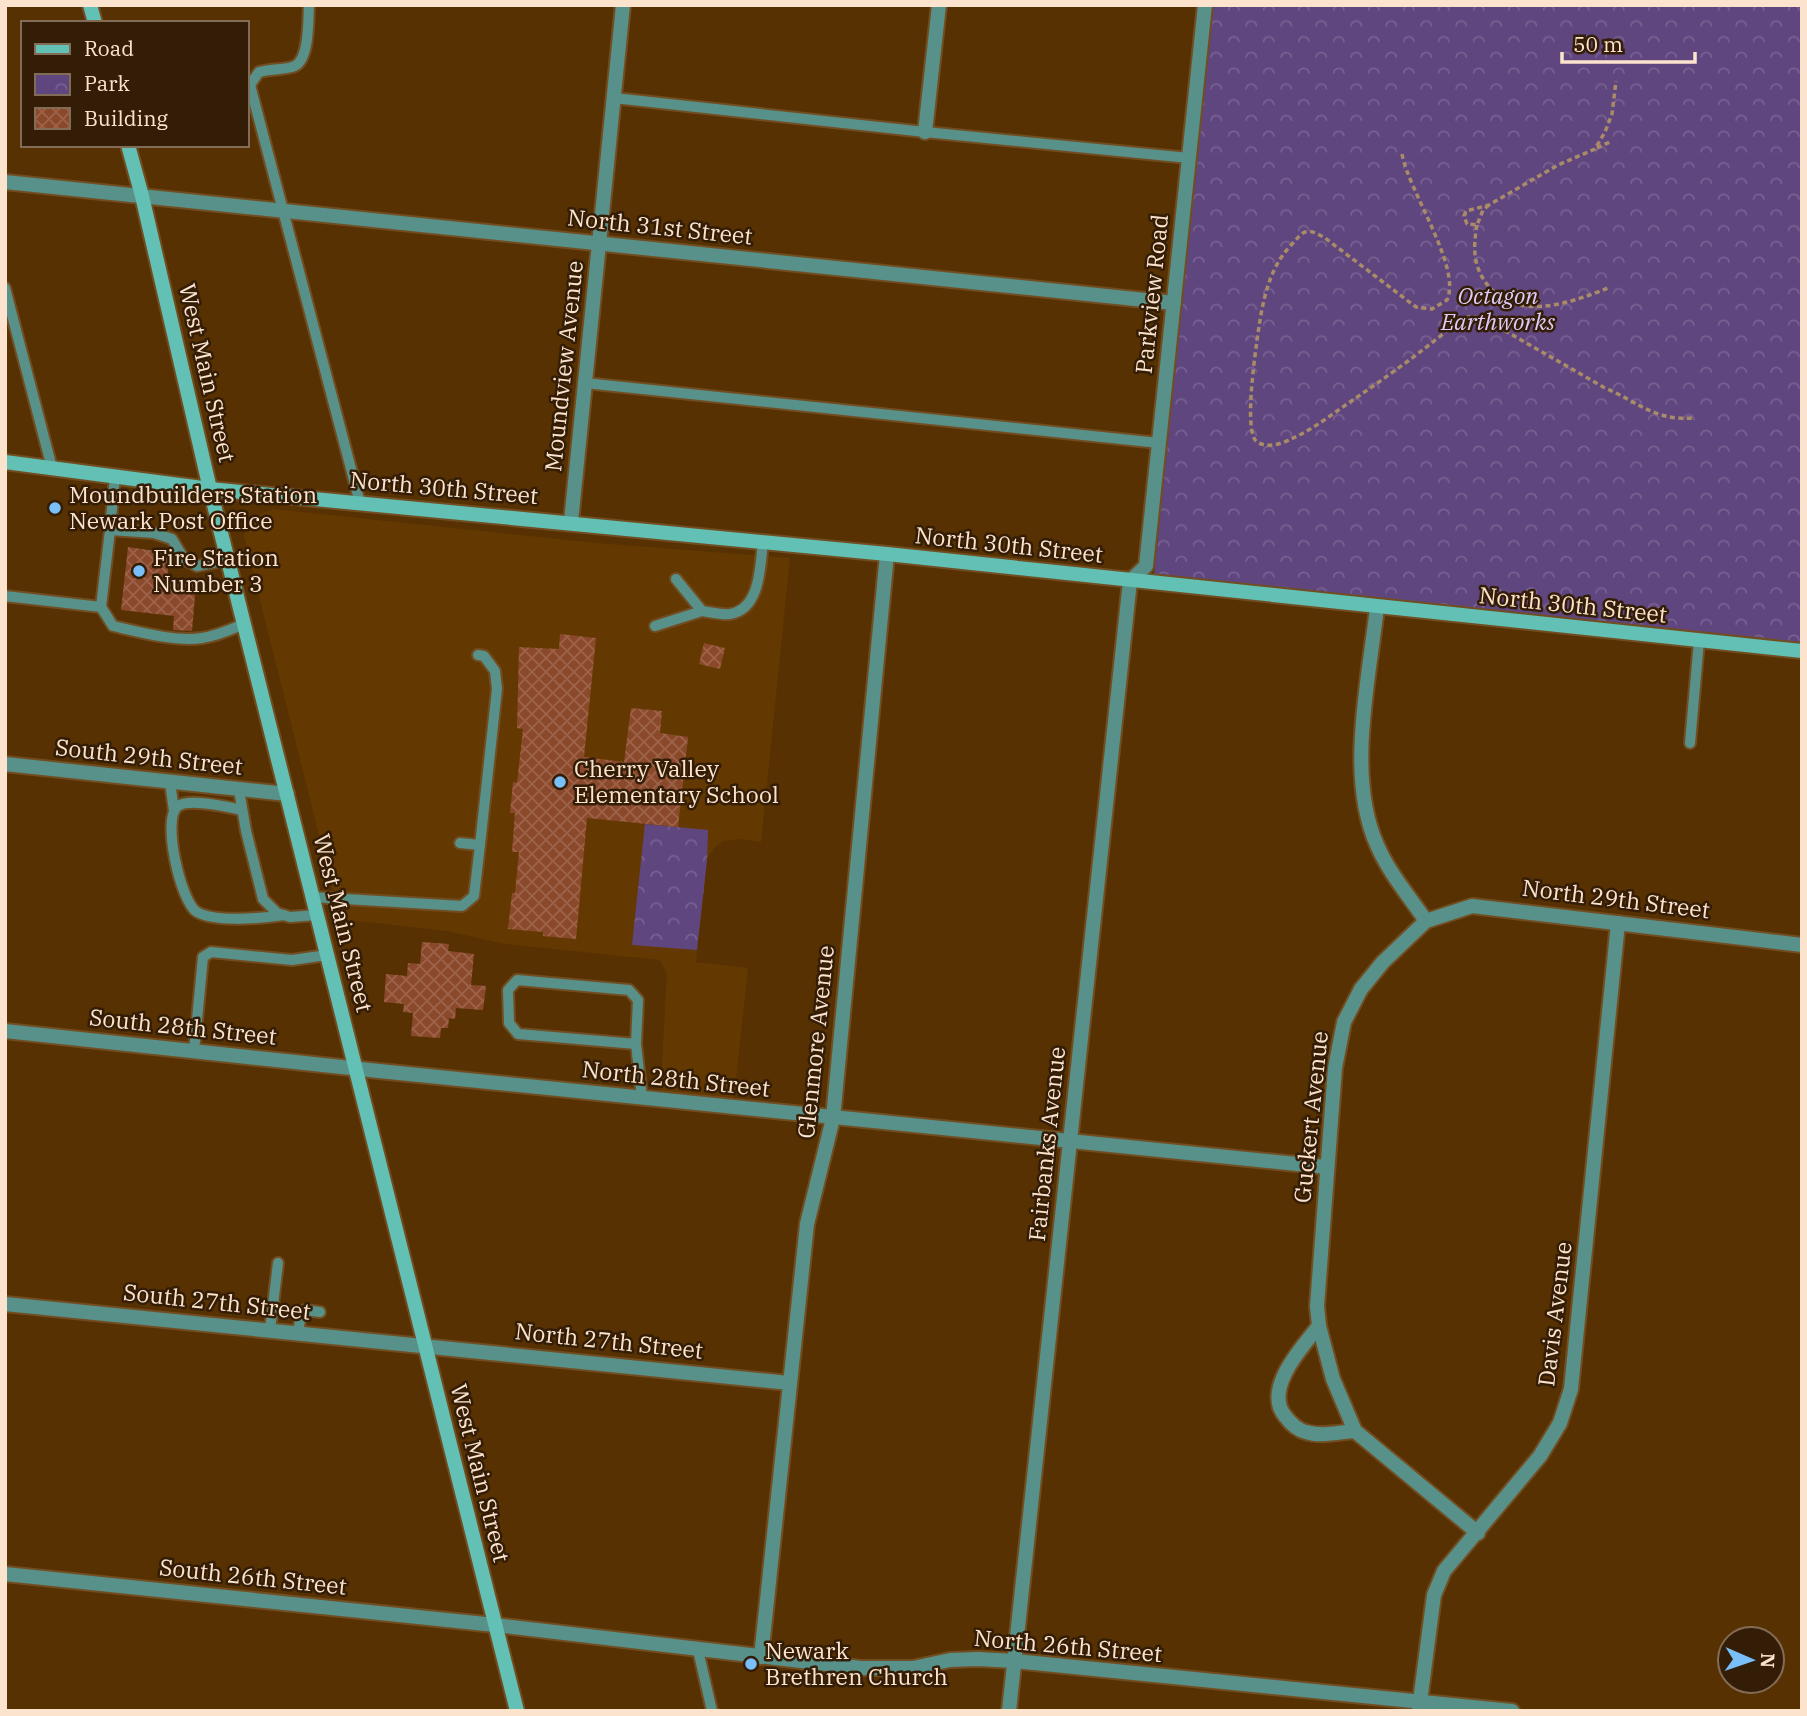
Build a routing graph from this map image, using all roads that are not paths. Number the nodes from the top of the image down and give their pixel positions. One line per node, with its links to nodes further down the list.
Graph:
1 (309, 5): 11 (lane)
2 (623, 5): 5 (street, Moundview Avenue)
3 (939, 5): 6 (street)
4 (1206, 5): 8 (street, Parkview Road)
5 (614, 98): 6 (lane); 12 (street, Moundview Avenue)
6 (925, 132): 8 (lane)
7 (129, 147): 10 (street, West Main Street)
8 (1189, 158): 14 (street, Parkview Road)
9 (5, 182): 10 (street, North 31st Street)
10 (142, 196): 11 (street, North 31st Street); 21 (street, West Main Street)
11 (281, 209): 12 (street, North 31st Street); 22 (lane)
12 (599, 243): 14 (street, North 31st Street); 16 (street, Moundview Avenue)
13 (5, 288): 15 (lane)
14 (1174, 303): 17 (street, Parkview Road)
15 (10, 323): 19 (lane)
16 (585, 383): 17 (lane); 23 (street, Moundview Avenue)
17 (1159, 443): 29 (street, Parkview Road)
18 (5, 463): 19 (street, North 30th Street)
19 (52, 468): 20 (street, North 30th Street)
20 (115, 476): 21 (street, North 30th Street); 24 (lane)
21 (210, 489): 22 (street, North 30th Street); 27 (street, West Main Street)
22 (360, 503): 23 (street, North 30th Street)
23 (571, 523): 25 (street, North 30th Street)
24 (110, 530): 27 (lane); 31 (lane)
25 (764, 542): 26 (street, North 30th Street); 33 (lane)
26 (887, 554): 29 (street, North 30th Street); 60 (street, Glenmore Avenue)
27 (228, 560): 34 (street, West Main Street)
28 (676, 579): 33 (lane)
29 (1130, 581): 32 (street, North 30th Street); 61 (street, Fairbanks Avenue)
30 (5, 596): 31 (lane)
31 (101, 607): 34 (lane)
32 (1377, 607): 36 (street, North 30th Street); 51 (street)
33 (702, 611): 35 (lane)
34 (244, 624): 43 (street, West Main Street)
35 (655, 626)
36 (1699, 641): 37 (street, North 30th Street); 39 (lane)
37 (1802, 651)
38 (478, 655): 47 (lane)
39 (1690, 743)
40 (5, 764): 41 (street, South 29th Street)
41 (170, 782): 42 (street, South 29th Street); 45 (lane)
42 (239, 790): 43 (street, South 29th Street); 44 (lane)
43 (287, 794): 48 (street, West Main Street)
44 (243, 810): 45 (lane); 49 (lane)
45 (174, 811): 49 (lane)
46 (460, 843): 47 (lane)
47 (480, 845): 48 (lane)
48 (313, 897): 50 (street, West Main Street)
49 (284, 915): 50 (lane)
50 (317, 915): 54 (street, West Main Street)
51 (1426, 921): 52 (street, North 29th Street); 62 (street, Guckert Avenue)
52 (1618, 923): 53 (street, North 29th Street); 72 (street, Davis Avenue)
53 (1802, 944)
54 (327, 955): 57 (lane); 58 (street, West Main Street)
55 (5, 1031): 57 (street, South 28th Street)
56 (636, 1044): 56 (lane); 59 (lane)
57 (194, 1051): 58 (street, South 28th Street)
58 (356, 1069): 59 (street, North 28th Street); 69 (street, West Main Street)
59 (642, 1098): 60 (street, North 28th Street)
60 (834, 1118): 61 (street, North 28th Street); 70 (street, Glenmore Avenue)
61 (1070, 1140): 62 (street, North 28th Street); 77 (street, Fairbanks Avenue)
62 (1326, 1167): 66 (street, Guckert Avenue)
63 (278, 1263): 67 (lane)
64 (5, 1304): 67 (street, South 27th Street)
65 (320, 1312): 68 (lane)
66 (1319, 1326): 71 (street, Guckert Avenue); 71 (street)
67 (270, 1331): 68 (street, South 27th Street)
68 (298, 1333): 69 (street, South 27th Street)
69 (425, 1345): 70 (street, North 27th Street); 74 (street, West Main Street)
70 (789, 1382): 76 (street, Glenmore Avenue)
71 (1355, 1431): 72 (street, Guckert Avenue)
72 (1478, 1533): 78 (street, Davis Avenue)
73 (5, 1574): 74 (street, South 26th Street)
74 (495, 1625): 75 (street, North 26th Street); 79 (street, West Main Street)
75 (698, 1650): 76 (street, North 26th Street); 80 (lane)
76 (761, 1657): 77 (street, North 26th Street)
77 (1015, 1661): 78 (street, North 26th Street); 81 (street, Fairbanks Avenue)
78 (1420, 1706): 82 (street, North 26th Street)
79 (517, 1711)
80 (712, 1711)
81 (1009, 1711)
82 (1512, 1711)

